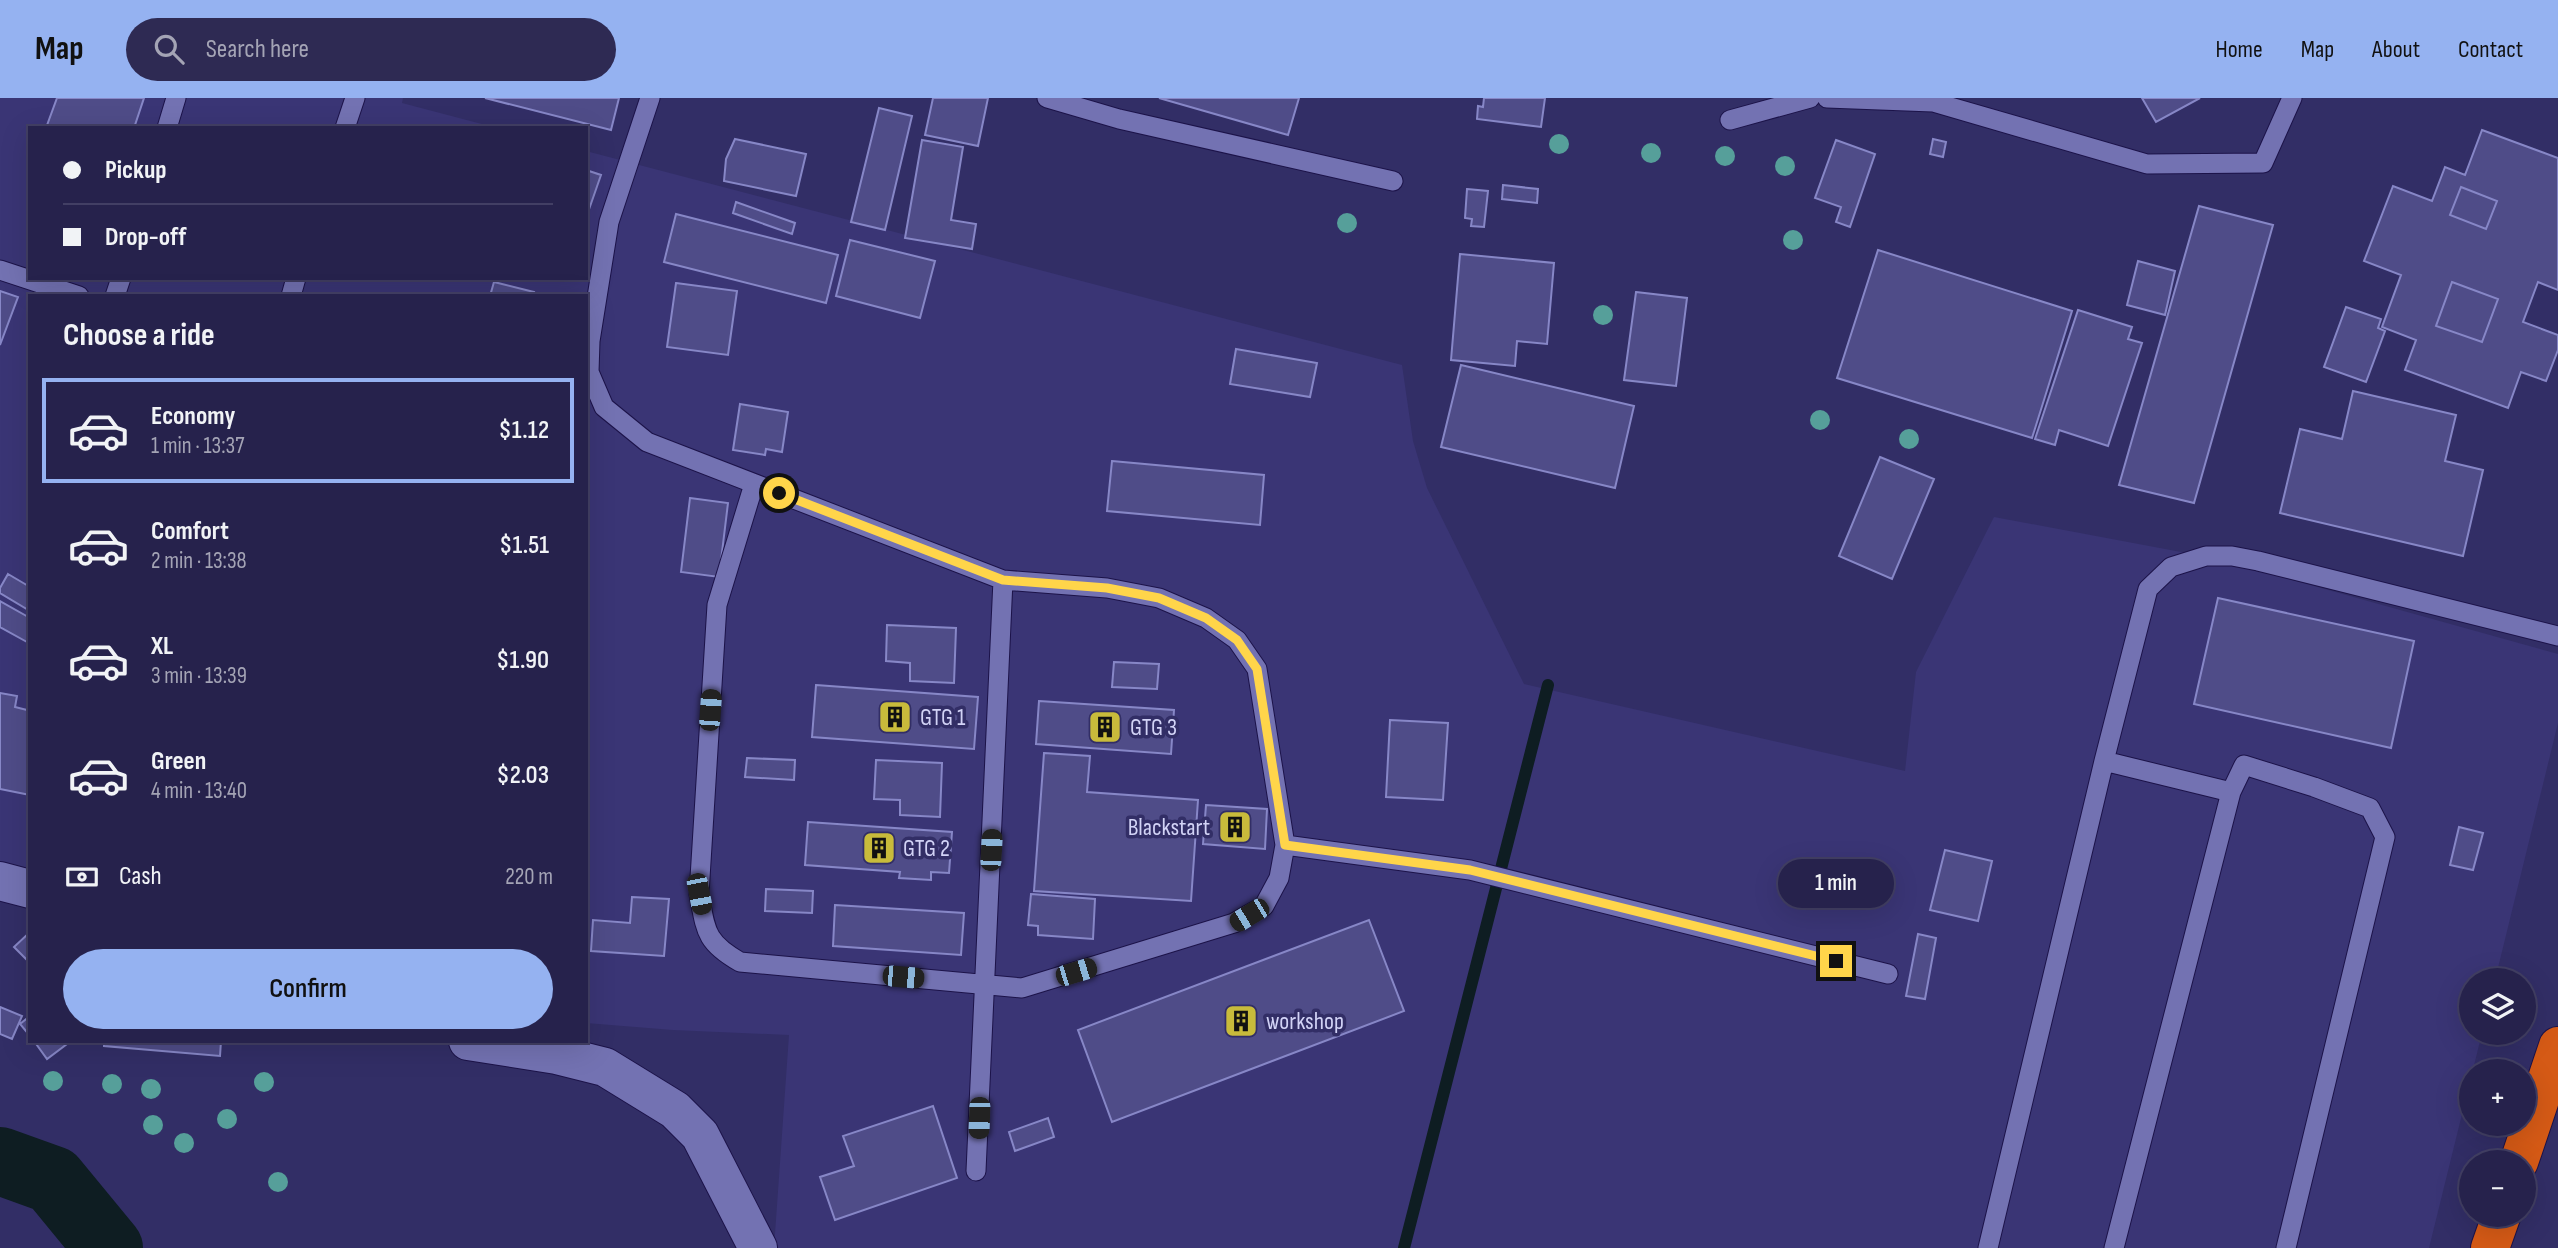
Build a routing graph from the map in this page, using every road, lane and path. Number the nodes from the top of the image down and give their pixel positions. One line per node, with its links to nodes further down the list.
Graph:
1 (176, 98): 9 (lane)
2 (355, 98): 10 (lane)
3 (650, 98): 16 (lane)
4 (1046, 98): 11 (lane)
5 (1810, 98): 8 (lane)
6 (1827, 98): 7 (lane)
7 (2292, 98)
8 (1730, 120)
9 (168, 126)
10 (346, 126)
11 (1393, 181)
12 (0, 270): 13 (lane)
13 (28, 279)
14 (30, 280): 15 (lane)
15 (73, 294)
16 (754, 484): 17 (lane); 25 (lane)
17 (1003, 580): 21 (lane); 25 (lane)
18 (2558, 636): 19 (lane)
19 (2104, 761): 20 (lane); 32 (lane)
20 (2231, 792): 33 (lane); 34 (lane)
21 (1285, 845): 24 (lane); 25 (lane)
22 (0, 881): 23 (street)
23 (28, 888)
24 (1888, 974)
25 (985, 985): 29 (lane)
26 (481, 1043): 31 (street)
27 (2558, 1045): 28 (highway)
28 (2523, 1150)
29 (976, 1171)
30 (2497, 1227): 35 (highway)
31 (758, 1248)
32 (1988, 1248)
33 (2114, 1248)
34 (2286, 1248)
35 (2490, 1248)

